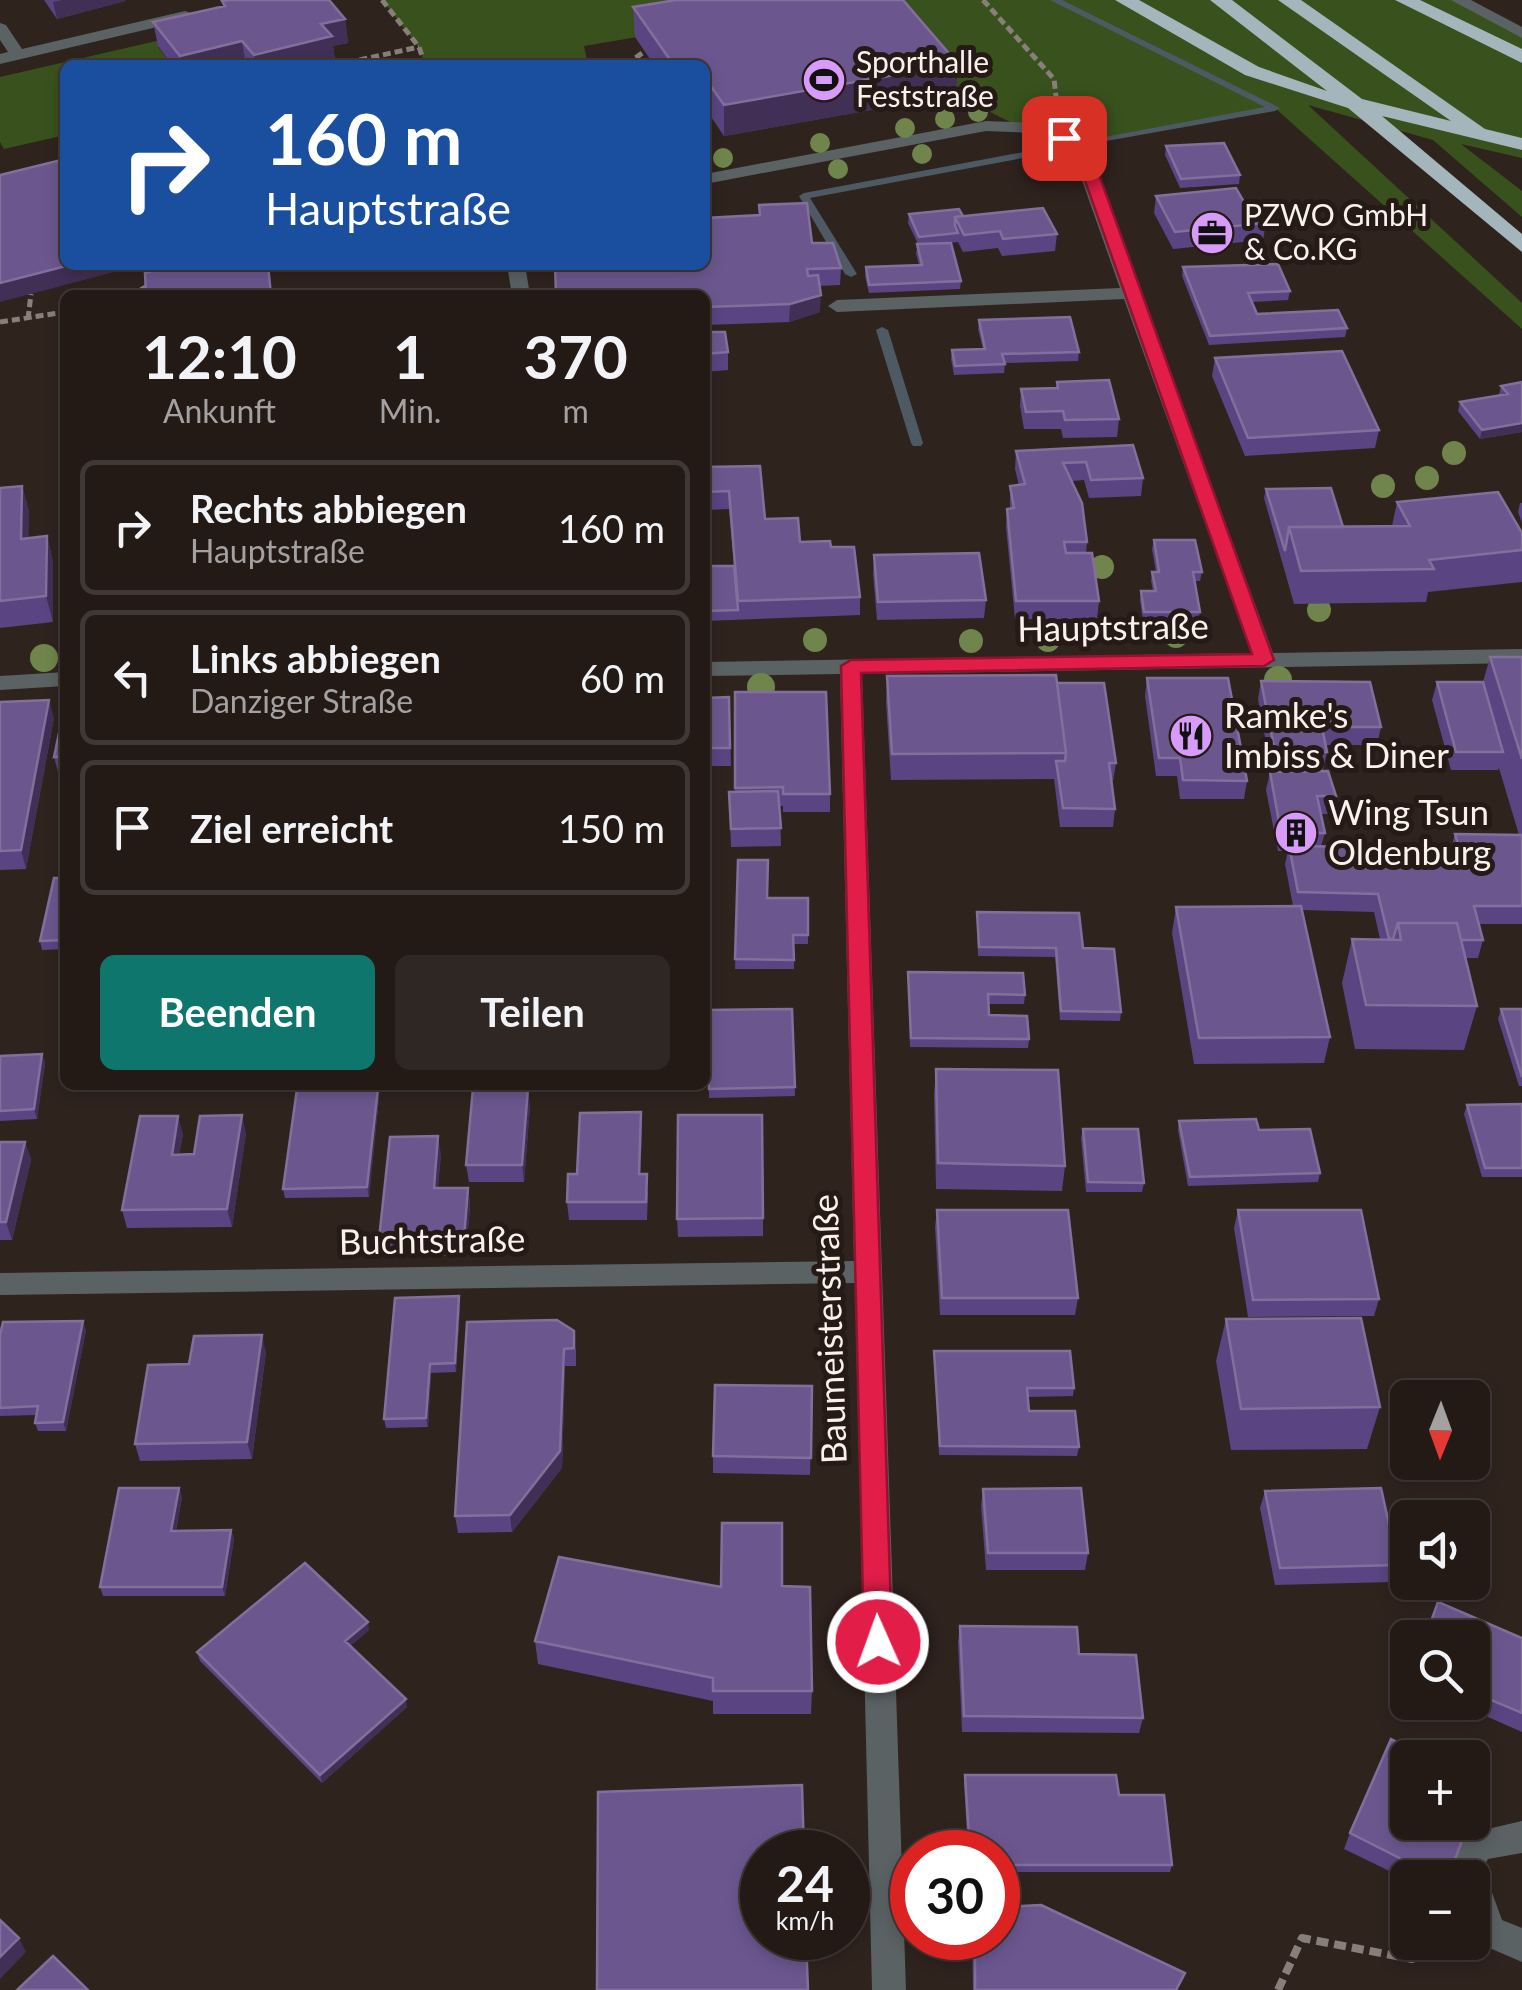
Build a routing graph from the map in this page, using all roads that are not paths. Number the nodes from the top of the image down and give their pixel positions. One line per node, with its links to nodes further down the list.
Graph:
1 (1126, 0): 11 (highway)
2 (1220, 0): 14 (highway)
3 (1288, 0): 12 (highway)
4 (1405, 0): 10 (highway)
5 (1459, 0): 8 (street)
6 (201, 12): 9 (street)
7 (0, 28): 9 (street)
8 (1522, 33)
9 (9, 57)
10 (1522, 58)
11 (1522, 144)
12 (1522, 162)
13 (710, 177): 15 (street)
14 (1522, 245)
15 (1131, 294): 16 (street); 18 (street)
16 (837, 306)
17 (1522, 656): 18 (street, Hauptstraße)
18 (1264, 660): 19 (street, Hauptstraße)
19 (851, 666): 20 (street, Hauptstraße); 23 (street, Baumeisterstraße)
20 (710, 669)
21 (60, 679): 22 (street)
22 (0, 683)
23 (865, 1272): 24 (street, Buchtstraße); 29 (street, Baumeisterstraße)
24 (0, 1284)
25 (1522, 1837): 26 (street)
26 (1470, 1860)
27 (1490, 1931): 28 (street)
28 (1522, 1946)
29 (889, 1990)

